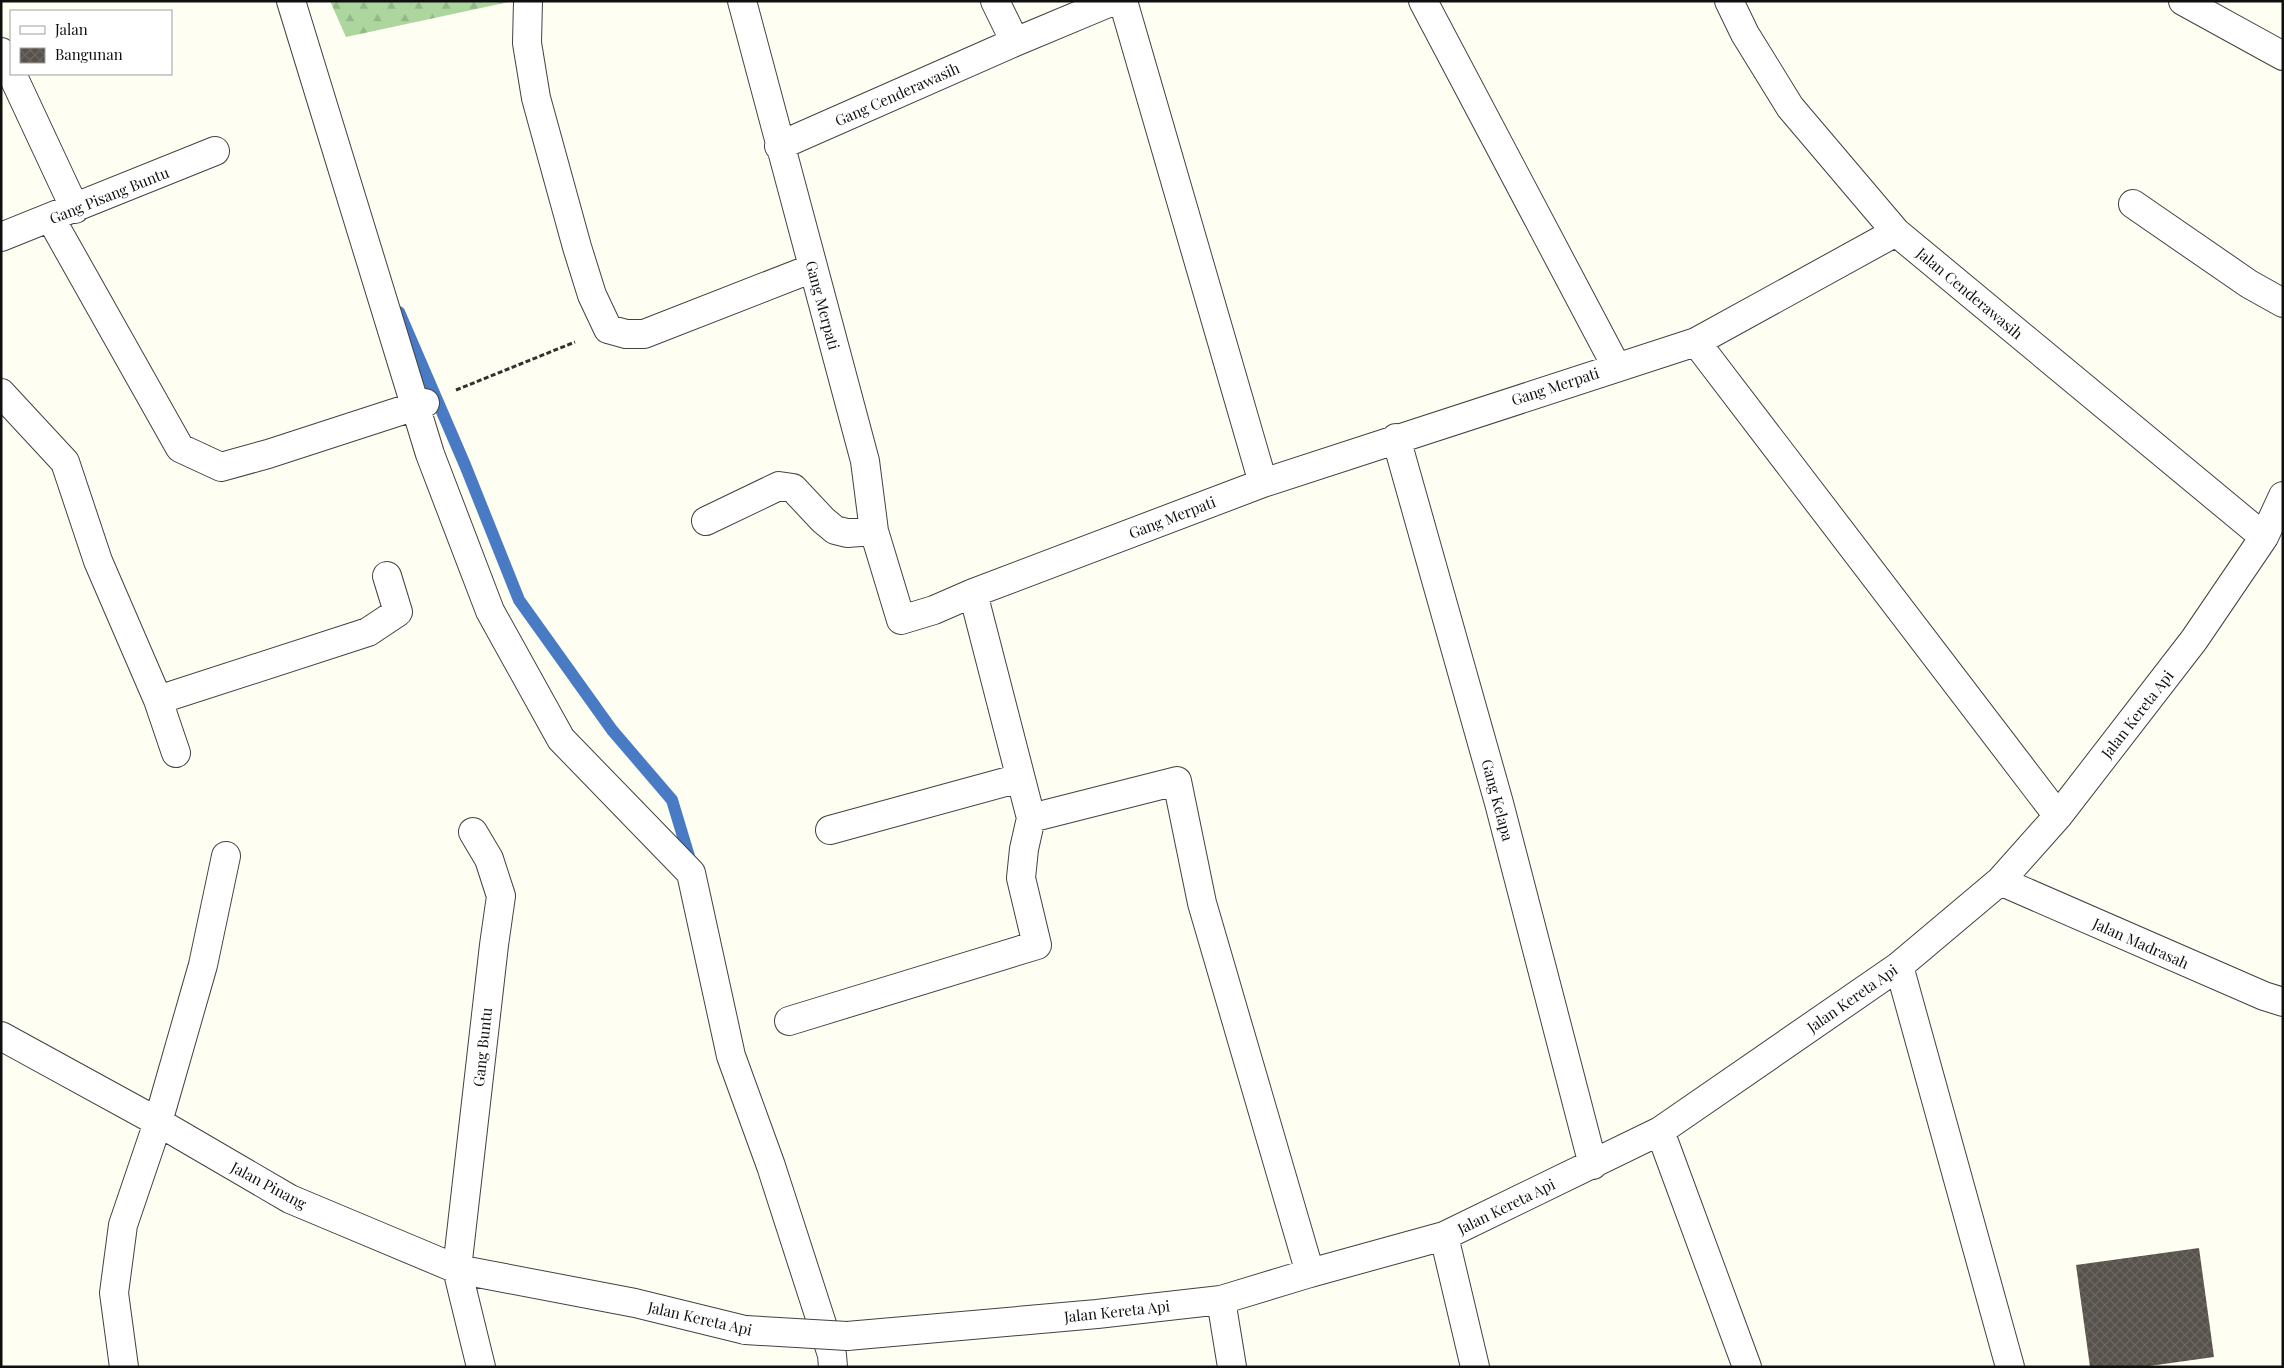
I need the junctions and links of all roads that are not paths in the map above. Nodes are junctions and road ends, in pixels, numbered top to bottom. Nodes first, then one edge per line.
1 (291, 1) edge
2 (528, 1) edge
3 (742, 1) edge
4 (996, 1) edge
5 (1113, 1) edge
6 (1123, 1) edge
7 (1423, 1) edge
8 (1729, 1) edge
9 (2183, 1) edge
10 (1014, 42) junction
11 (1, 52) edge
12 (2283, 56) edge
13 (10, 72) edge
14 (11, 75) edge
15 (779, 146) junction
16 (215, 151) dead end
17 (2133, 204) dead end
18 (75, 208) junction
19 (51, 219) junction
20 (1896, 232) junction
21 (1, 237) edge
22 (813, 268) junction
23 (2283, 303) edge
24 (1696, 342) junction
25 (1616, 366) junction
26 (1, 393) edge
27 (420, 404) junction
28 (1396, 438) junction
29 (1263, 483) junction
30 (2283, 496) edge
31 (706, 521) dead end
32 (874, 531) junction
33 (2264, 537) junction
34 (387, 576) dead end
35 (973, 593) junction
36 (158, 700) junction
37 (176, 753) dead end
38 (1020, 778) junction
39 (2058, 816) junction
40 (1031, 818) junction
41 (830, 830) dead end
42 (473, 832) dead end
43 (226, 856) dead end
44 (2000, 881) junction
45 (1899, 966) junction
46 (2283, 1002) edge
47 (789, 1021) dead end
48 (1, 1036) edge
49 (158, 1122) junction
50 (1660, 1131) junction
51 (1593, 1165) junction
52 (1444, 1236) junction
53 (457, 1269) junction
54 (1310, 1273) junction
55 (1221, 1300) junction
56 (124, 1367) edge
57 (481, 1367) edge
58 (833, 1367) edge
59 (1232, 1367) edge
60 (1475, 1367) edge
61 (1747, 1367) edge
62 (2010, 1367) edge

1 - 27 street
2 - 22 street
3 - 15 street, Gang Merpati
4 - 10 street
5 - 10 street, Gang Cenderawasih
6 - 29 street
7 - 25 street
8 - 20 street, Jalan Cenderawasih
9 - 12 street
10 - 15 street, Gang Cenderawasih
11 - 13 street
14 - 18 street
15 - 22 street, Gang Merpati
16 - 18 street, Gang Pisang Buntu
17 - 23 street
18 - 19 street, Gang Pisang Buntu
19 - 21 street, Gang Pisang Buntu
19 - 27 street
20 - 24 street, Gang Merpati
20 - 33 street, Jalan Cenderawasih
22 - 32 street, Gang Merpati
24 - 25 street, Gang Merpati
24 - 39 street
25 - 28 street, Gang Merpati
26 - 36 street
27 - 58 street
28 - 29 street, Gang Merpati
28 - 51 street, Gang Kelapa
29 - 35 street, Gang Merpati
30 - 33 street, Jalan Kereta Api
31 - 32 street
32 - 35 street, Gang Merpati
33 - 39 street, Jalan Kereta Api
34 - 36 street
35 - 38 street
36 - 37 street
38 - 40 street
38 - 41 street
39 - 44 street, Jalan Kereta Api
40 - 47 street
40 - 54 street
42 - 53 street, Gang Buntu
43 - 49 street
44 - 45 street, Jalan Kereta Api
44 - 46 street, Jalan Madrasah
45 - 50 street, Jalan Kereta Api
45 - 62 street
48 - 49 street, Jalan Pinang
49 - 53 street, Jalan Pinang
49 - 56 street
50 - 51 street, Jalan Kereta Api
50 - 61 street
51 - 52 street, Jalan Kereta Api
52 - 54 street, Jalan Kereta Api
52 - 60 street
53 - 55 street, Jalan Kereta Api, bridge
53 - 57 street
54 - 55 street, Jalan Kereta Api
55 - 59 street

